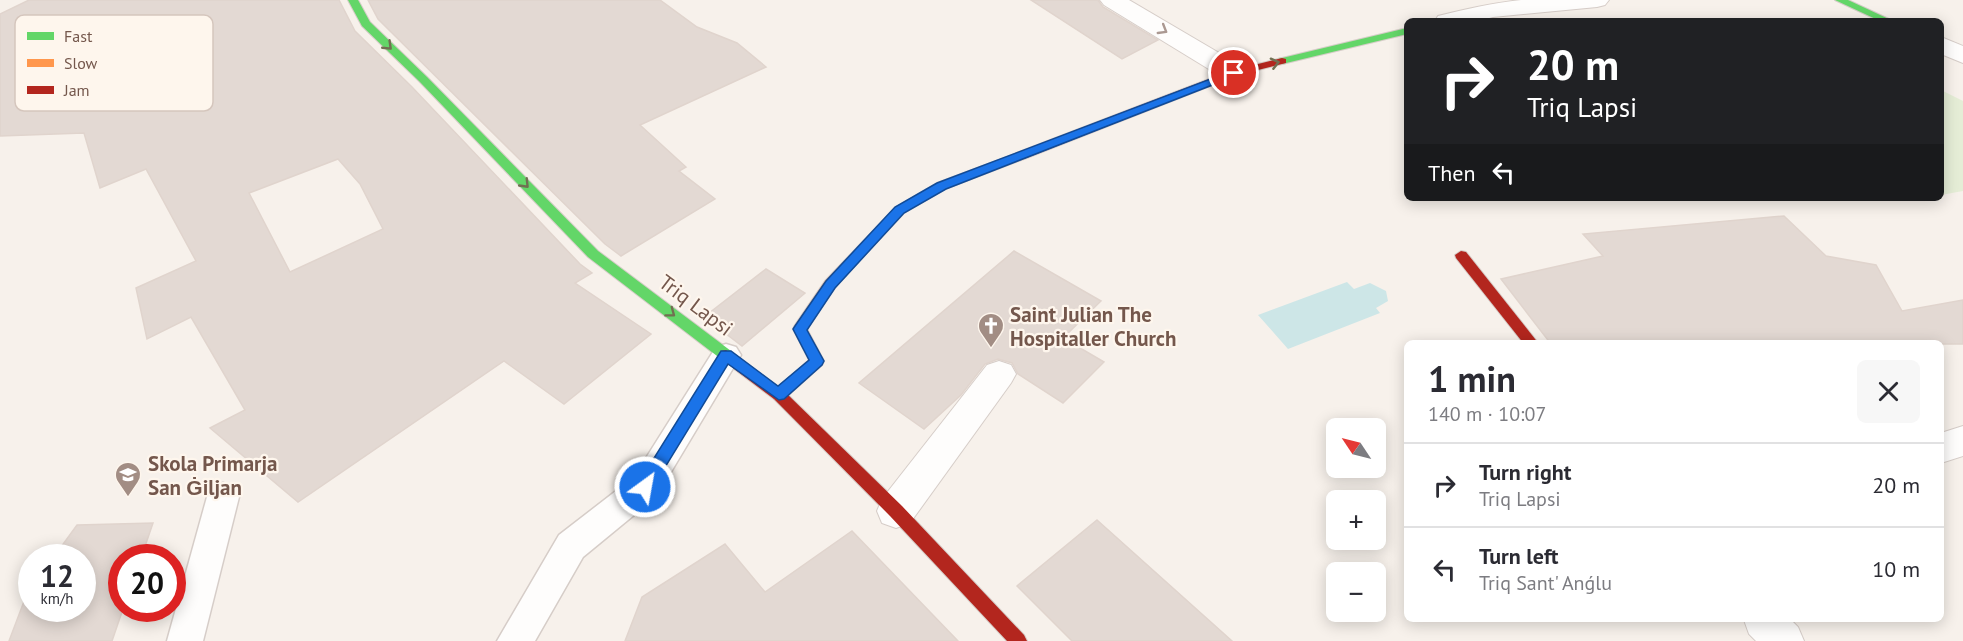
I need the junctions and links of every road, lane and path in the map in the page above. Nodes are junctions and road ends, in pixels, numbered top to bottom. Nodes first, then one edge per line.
1 (353, 0) edge
2 (1112, 0) edge
3 (1597, 0) edge
4 (1840, 0) edge
5 (1483, 5) edge
6 (1455, 18) edge
7 (1881, 18) edge
8 (1404, 32) edge
9 (1944, 46) edge
10 (1963, 55) edge
11 (1234, 73) junction
12 (1461, 255) dead end
13 (1530, 340) edge
14 (726, 355) junction
15 (999, 374) dead end
16 (779, 394) junction
17 (1963, 441) edge
18 (1944, 447) edge
19 (223, 497) dead end
20 (896, 511) junction
21 (1766, 622) edge
22 (185, 641) edge
23 (515, 641) edge
24 (1018, 641) edge
25 (1784, 641) edge

1 -> 14 street, Triq Lapsi
2 -> 11 street
3 - 5 street
4 - 7 street
5 - 6 street
11 -> 8 street
9 - 10 street
11 - 16 street
12 - 13 street
14 - 16 street, Triq Lapsi
14 - 23 lane
15 - 20 street
16 - 20 street, Triq Lapsi
17 - 18 street
19 - 22 lane
20 - 24 street, Triq Lapsi
21 - 25 street

